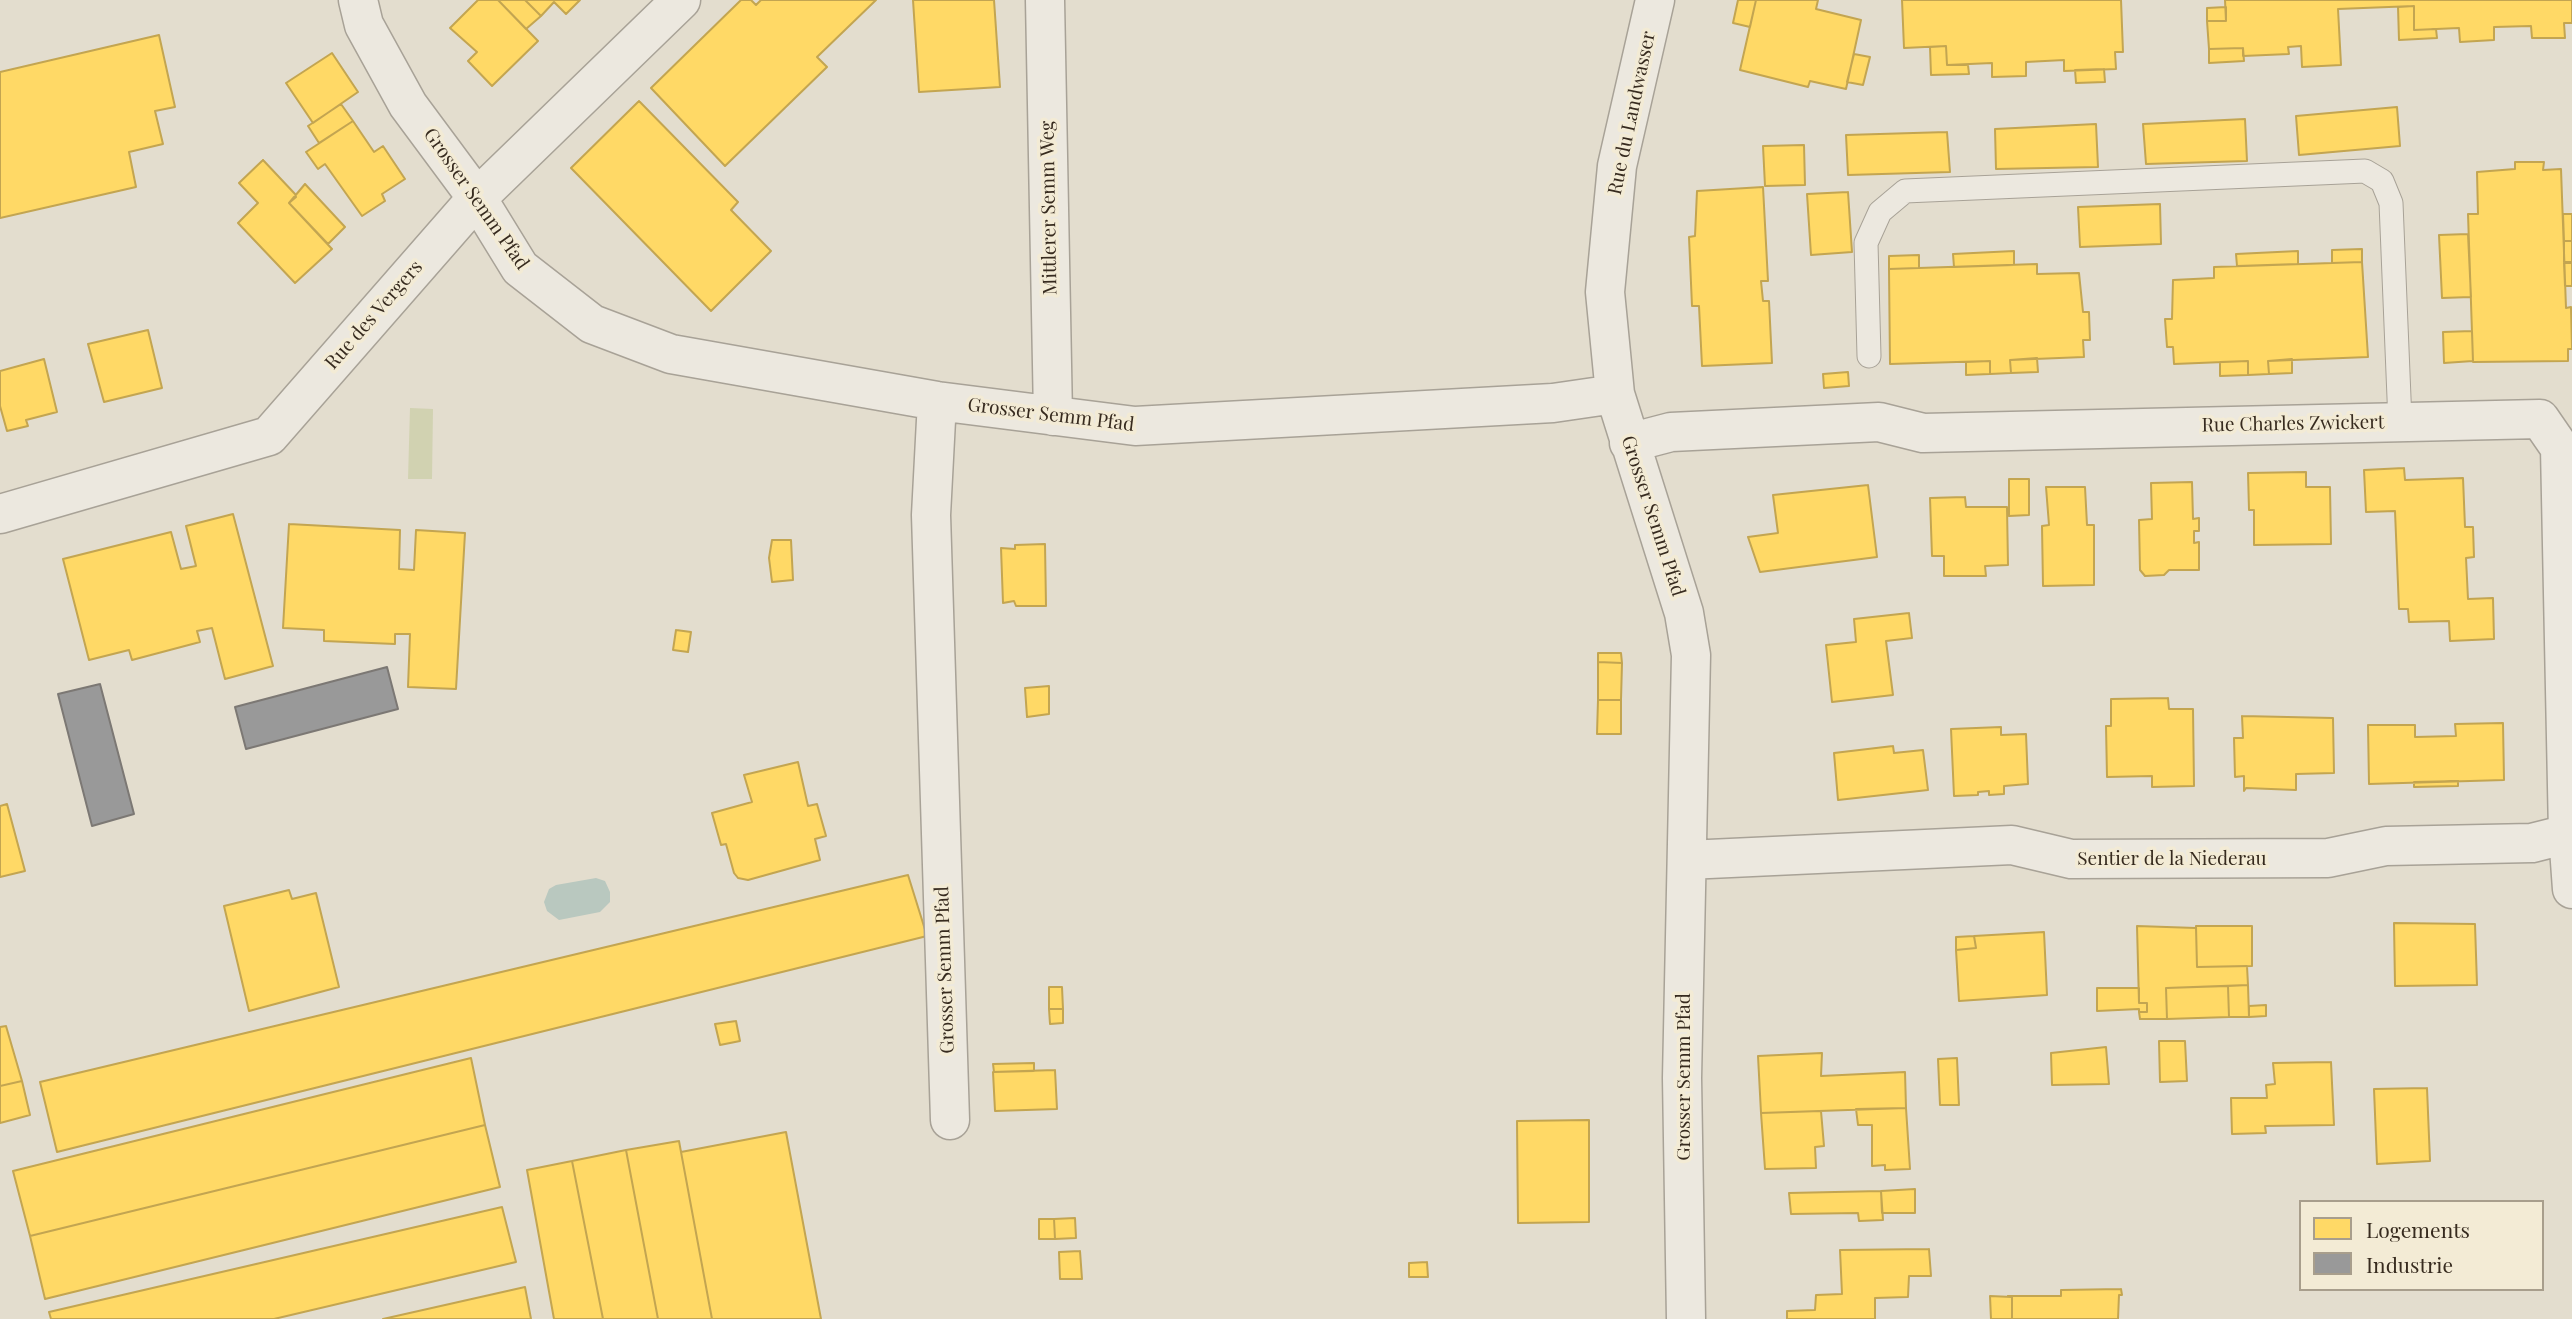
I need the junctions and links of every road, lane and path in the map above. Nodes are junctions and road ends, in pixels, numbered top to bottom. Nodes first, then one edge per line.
1 (358, 0) edge
2 (681, 0) edge
3 (1045, 0) edge
4 (1655, 0) edge
5 (477, 198) junction
6 (1869, 356) dead end
7 (1615, 394) junction
8 (937, 401) junction
9 (1054, 416) junction
10 (2400, 422) junction
11 (1629, 443) junction
12 (0, 514) edge
13 (2570, 834) edge
14 (1687, 860) junction
15 (2572, 889) edge
16 (950, 1120) dead end
17 (1686, 1319) edge

1 - 5 street, Grosser Semm Pfad
2 - 5 street, Rue des Vergers
3 - 9 street, Mittlerer Semm Weg
4 - 7 street, Rue du Landwasser
5 - 8 street, Grosser Semm Pfad
5 - 12 street, Rue des Vergers
6 - 10 lane
7 - 9 street, Grosser Semm Pfad
7 - 11 street, Grosser Semm Pfad
8 - 9 street, Grosser Semm Pfad
8 - 16 street, Grosser Semm Pfad
10 - 11 street, Rue Charles Zwickert
10 - 13 street, Rue Charles Zwickert
11 - 14 street, Grosser Semm Pfad
13 - 14 street, Sentier de la Niederau
13 - 15 street
14 - 17 street, Grosser Semm Pfad

